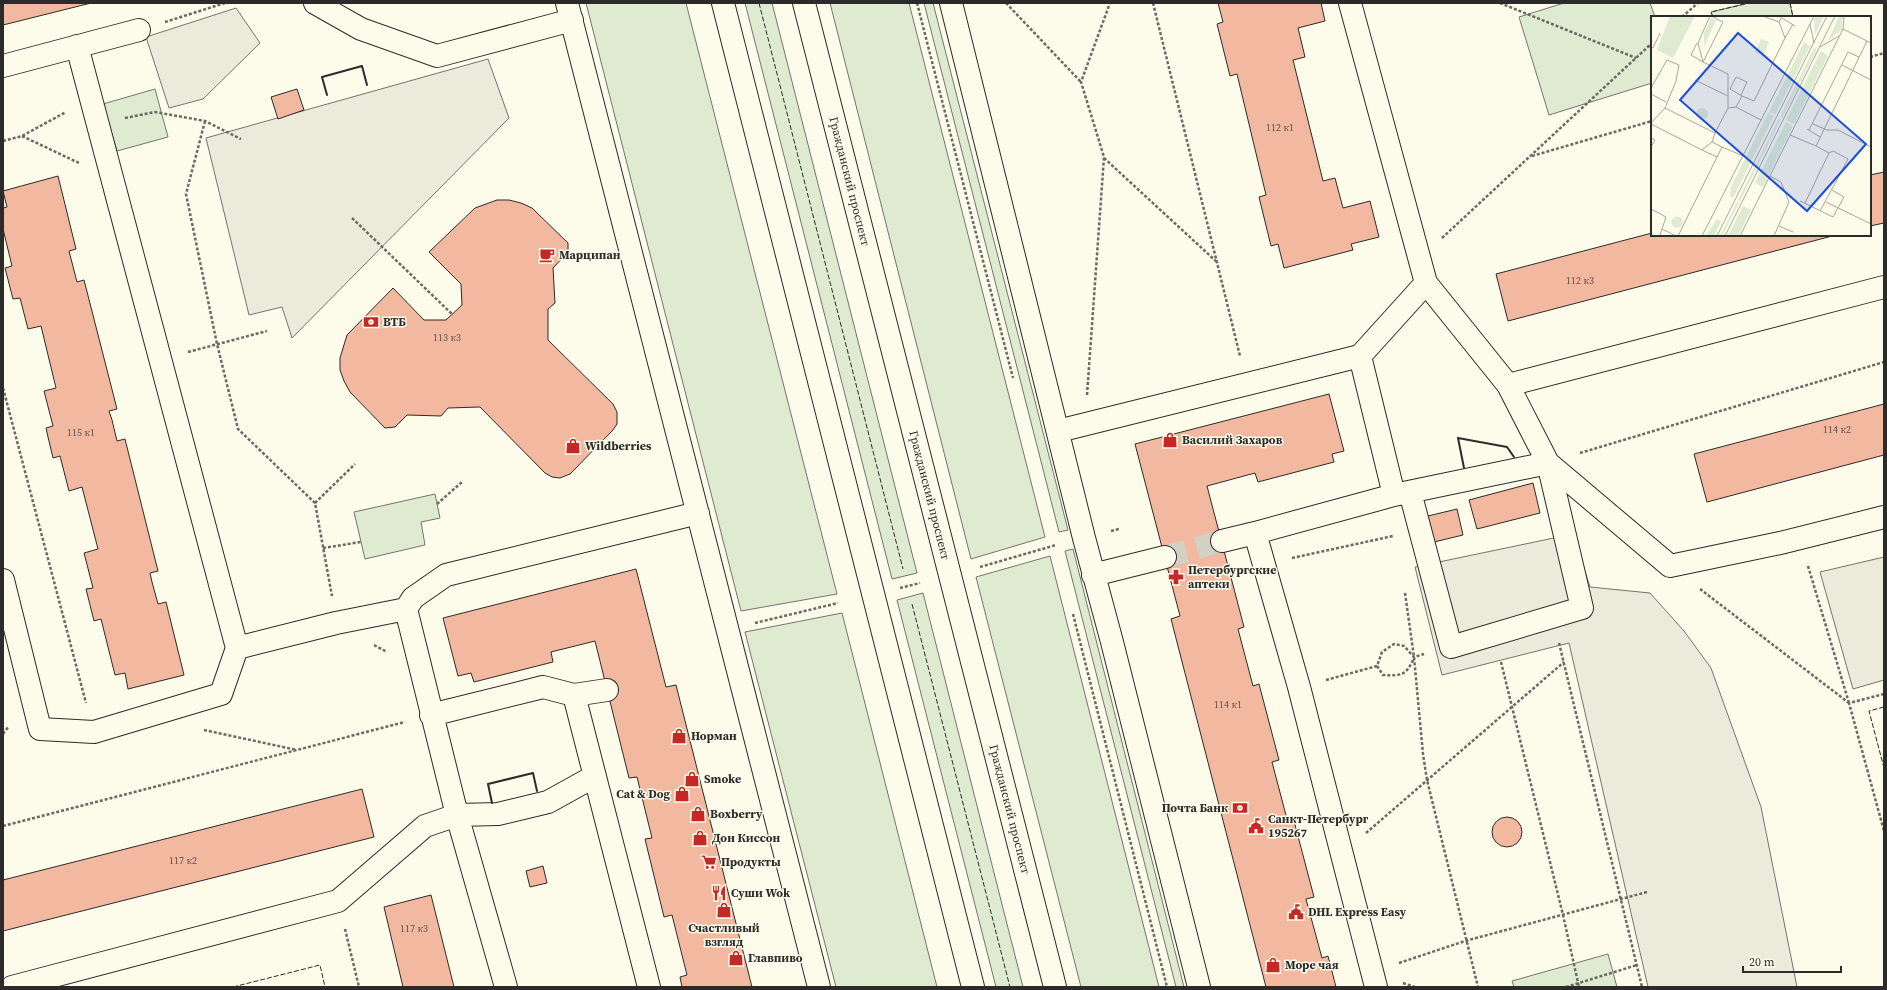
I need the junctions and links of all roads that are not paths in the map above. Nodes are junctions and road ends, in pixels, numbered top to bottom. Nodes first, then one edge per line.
1 (315, 3) edge
2 (723, 3) edge
3 (804, 3) edge
4 (951, 3) edge
5 (1350, 3) edge
6 (570, 11) edge
7 (139, 30) road end
8 (77, 46) junction
9 (3, 66) edge
10 (1426, 283) junction
11 (1884, 287) edge
12 (1360, 356) junction
13 (1508, 385) junction
14 (1058, 431) junction
15 (1548, 463) junction
16 (1402, 493) junction
17 (698, 513) junction
18 (1884, 517) edge
19 (1256, 533) junction
20 (1222, 541) tunnel mouth
21 (1165, 557) tunnel mouth
22 (1093, 575) junction
23 (3, 580) edge
24 (406, 609) junction
25 (237, 648) junction
26 (607, 690) dead end
27 (574, 695) junction
28 (431, 716) junction
29 (595, 776) junction
30 (457, 815) junction
31 (1375, 979) edge
32 (12, 987) edge
33 (506, 987) edge
34 (649, 987) edge
35 (819, 987) edge
36 (973, 987) edge
37 (1055, 987) edge
38 (1199, 987) edge

1 - 6 main road
2 - 36 main road
3 - 37 main road, Гражданский проспект
4 - 14 main road
5 - 10 main road
6 - 17 main road
7 - 8 main road
8 - 9 main road
8 - 25 main road
10 - 12 main road
10 - 13 main road
11 - 13 main road
12 - 14 main road
12 - 16 main road
13 - 15 main road
14 - 22 main road
15 - 16 main road
15 - 16 main road
15 - 18 main road
16 - 19 main road
17 - 24 main road
17 - 35 main road
19 - 20 main road
19 - 31 main road
21 - 22 main road
22 - 38 main road
23 - 25 main road
24 - 25 main road
24 - 28 main road
26 - 27 main road
27 - 28 main road
27 - 29 main road
28 - 30 main road
29 - 30 main road
29 - 34 main road
30 - 32 main road
30 - 33 main road

